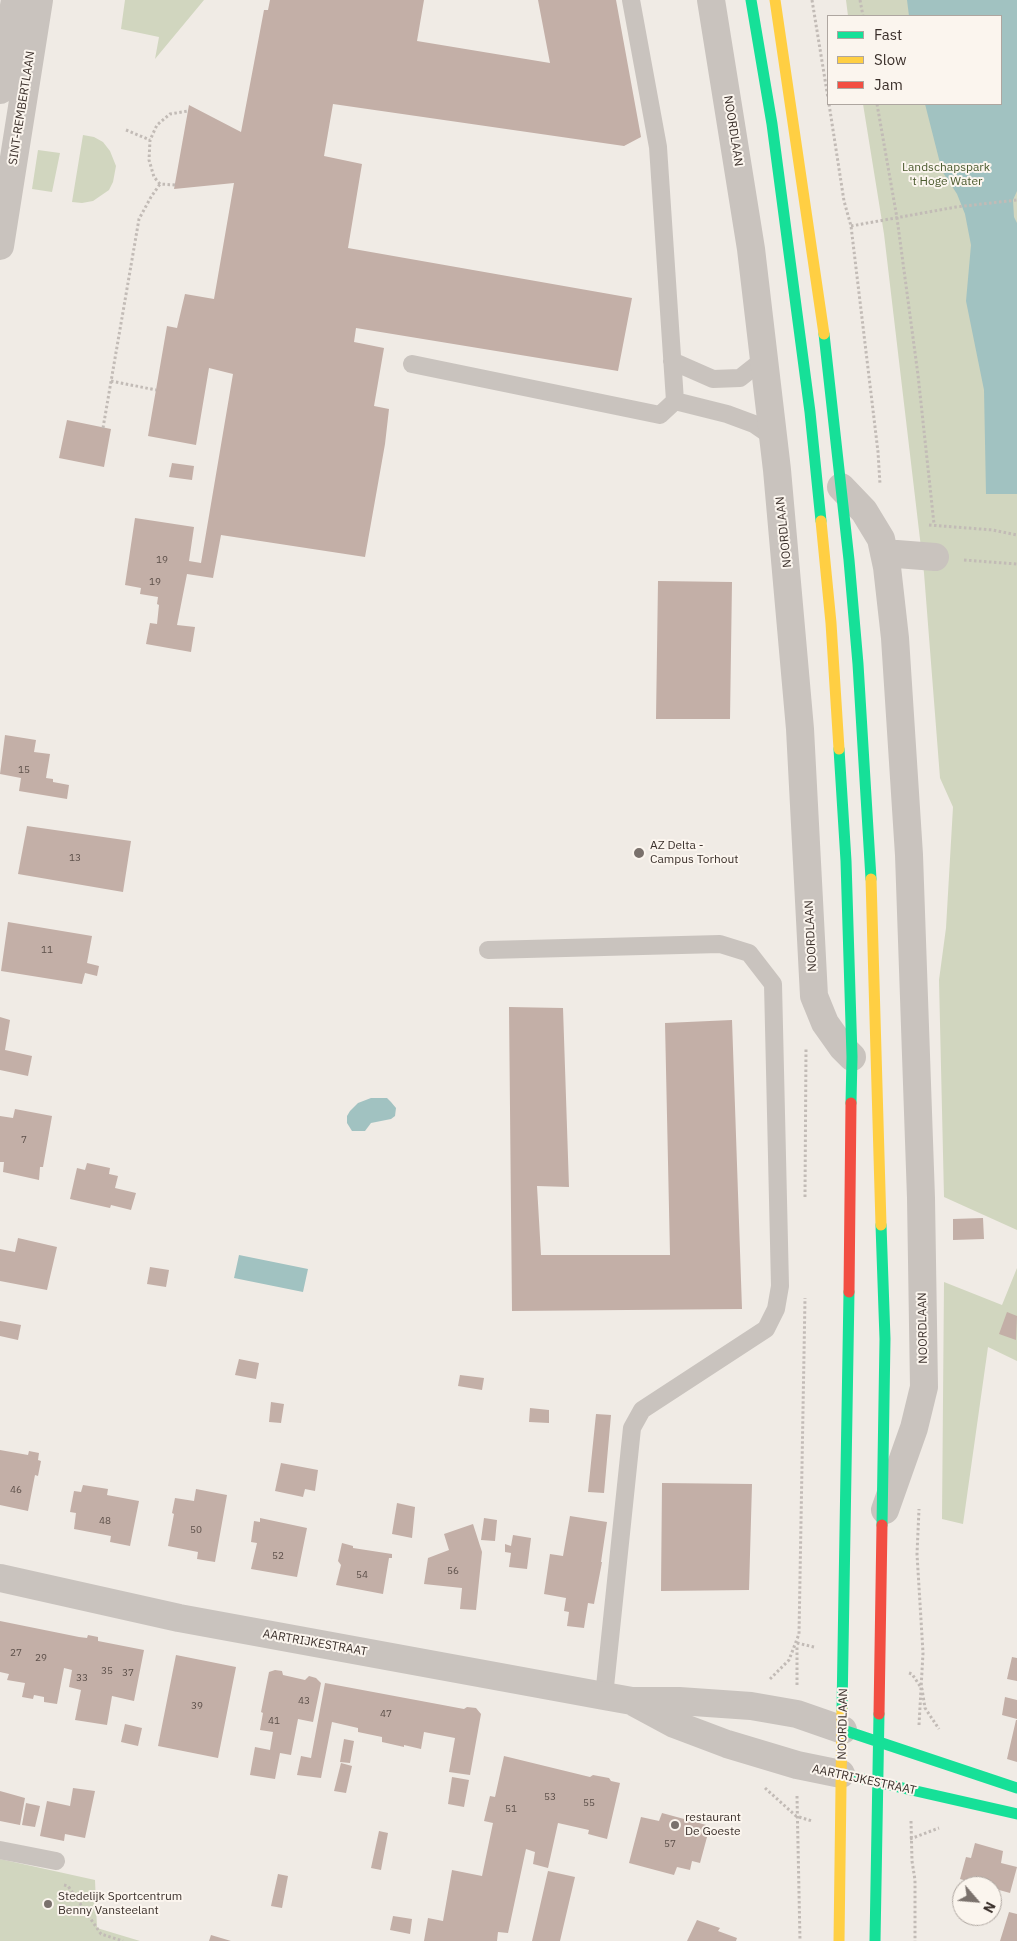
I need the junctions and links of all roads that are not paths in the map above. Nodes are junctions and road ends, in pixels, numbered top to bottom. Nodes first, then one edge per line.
1 (15, 0) edge
2 (39, 0) edge
3 (631, 0) edge
4 (711, 0) edge
5 (751, 0) edge
6 (775, 0) edge
7 (0, 90) edge
8 (4, 198) edge
9 (0, 246) edge
10 (764, 359) junction
11 (672, 361) junction
12 (412, 364) dead end
13 (675, 401) junction
14 (773, 437) junction
15 (841, 487) junction
16 (884, 554) junction
17 (935, 557) road end
18 (488, 950) dead end
19 (852, 1057) junction
20 (882, 1519) junction
21 (0, 1578) edge
22 (604, 1696) junction
23 (632, 1701) junction
24 (843, 1730) junction
25 (879, 1743) junction
26 (841, 1774) junction
27 (878, 1782) junction
28 (1017, 1788) edge
29 (1017, 1814) edge
30 (0, 1850) edge
31 (56, 1861) dead end
32 (839, 1941) edge
33 (875, 1941) edge

1 - 7 street, SINT-REMBERTLAAN
2 - 8 street, SINT-REMBERTLAAN
3 - 11 lane
4 - 10 street, NOORDLAAN
5 - 19 main road, NOORDLAAN
6 - 15 main road, NOORDLAAN
8 - 9 street, SINT-REMBERTLAAN
10 - 11 lane
10 - 14 street, NOORDLAAN
11 - 13 lane
12 - 13 lane
13 - 14 lane
14 - 19 street, NOORDLAAN
15 - 16 street, NOORDLAAN
15 - 20 main road, NOORDLAAN
16 - 17 street
16 - 20 street, NOORDLAAN
18 - 22 lane
19 - 24 main road, NOORDLAAN
20 - 25 main road, NOORDLAAN
21 - 22 street, AARTRIJKESTRAAT
22 - 23 street, AARTRIJKESTRAAT
23 - 24 street, AARTRIJKESTRAAT
23 - 26 street, AARTRIJKESTRAAT
24 - 25 main road, AARTRIJKESTRAAT
24 - 26 main road, NOORDLAAN
25 - 27 main road, NOORDLAAN
25 - 28 main road, AARTRIJKESTRAAT
26 - 27 main road, AARTRIJKESTRAAT
26 - 32 main road, NOORDLAAN
27 - 29 main road, AARTRIJKESTRAAT
27 - 33 main road, NOORDLAAN
30 - 31 lane

